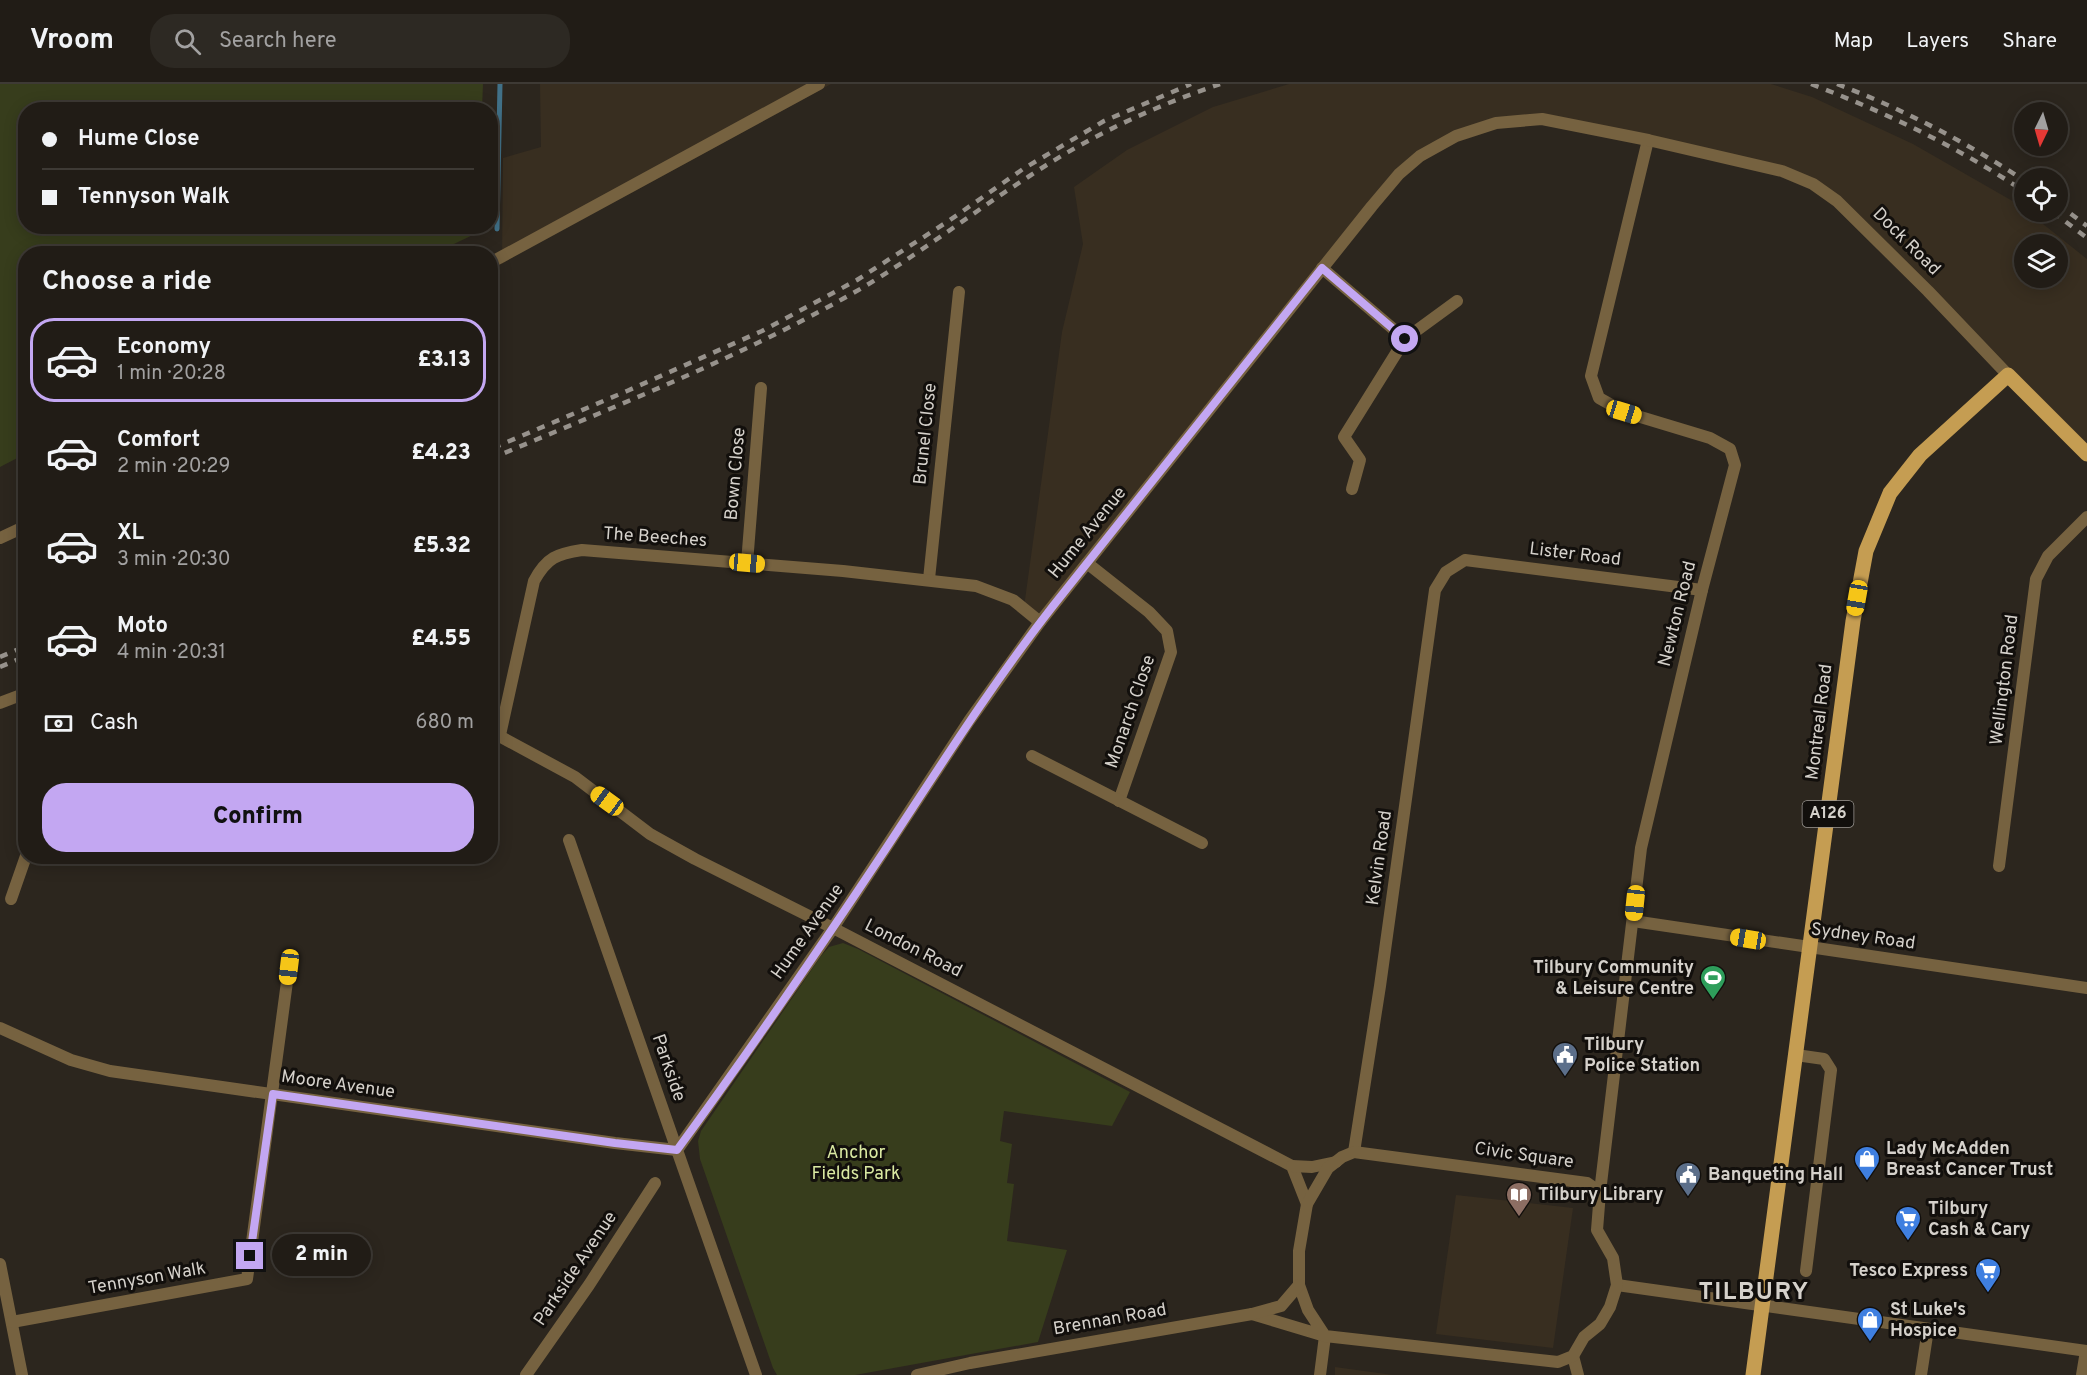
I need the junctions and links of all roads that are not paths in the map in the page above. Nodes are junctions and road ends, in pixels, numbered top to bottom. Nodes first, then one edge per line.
1 (819, 84) edge
2 (1648, 140) junction
3 (498, 259) edge
4 (1322, 268) junction
5 (959, 292) dead end
6 (1457, 301) dead end
7 (1405, 339) junction
8 (2008, 375) junction
9 (761, 388) dead end
10 (2087, 454) edge
11 (1352, 489) dead end
12 (2087, 518) edge
13 (18, 530) edge
14 (0, 538) edge
15 (747, 563) junction
16 (1088, 563) junction
17 (1446, 572) joint
18 (929, 579) junction
19 (1702, 590) junction
20 (1040, 622) junction
21 (18, 696) edge
22 (0, 703) edge
23 (498, 721) edge
24 (498, 735) edge
25 (1032, 756) dead end
26 (1119, 801) junction
27 (569, 840) dead end
28 (1202, 843) dead end
29 (23, 864) edge
30 (1999, 866) dead end
31 (11, 899) dead end
32 (1634, 921) junction
33 (833, 928) junction
34 (1810, 948) junction
35 (289, 967) dead end
36 (2087, 988) edge
37 (0, 1028) edge
38 (1796, 1055) junction
39 (273, 1094) junction
40 (677, 1150) junction
41 (1354, 1152) junction
42 (1336, 1162) junction
43 (1292, 1166) junction
44 (655, 1183) dead end
45 (1600, 1192) junction
46 (1307, 1204) junction
47 (0, 1264) edge
48 (1806, 1271) dead end
49 (1299, 1285) junction
50 (1617, 1285) junction
51 (1763, 1306) junction
52 (1252, 1314) junction
53 (12, 1322) junction
54 (1928, 1329) junction
55 (1325, 1336) junction
56 (2086, 1351) edge
57 (1573, 1356) junction
58 (22, 1375) edge
59 (526, 1375) edge
60 (756, 1375) edge
61 (917, 1375) edge
62 (1320, 1375) edge
63 (1578, 1375) edge
64 (1753, 1375) edge
65 (1921, 1375) edge
66 (2082, 1375) edge

1 - 3 street
2 - 4 street, Hume Avenue
2 - 8 street, Dock Road
2 - 19 street, Newton Road
4 - 7 street
4 - 16 street, Hume Avenue
5 - 18 street, Brunel Close
6 - 7 street
7 - 11 street
8 - 10 main road, Dock Road
8 - 34 main road, Montreal Road / A126
9 - 15 street, Bown Close
12 - 30 street, Wellington Road
13 - 14 street
15 - 18 street, The Beeches
15 - 23 street, The Beeches
16 - 20 street, Hume Avenue
16 - 26 street, Monarch Close
17 - 19 street, Lister Road
17 - 41 street, Kelvin Road
18 - 20 street, The Beeches
19 - 32 street, Newton Road
20 - 33 street, Hume Avenue
21 - 22 street
24 - 33 street, London Road
25 - 26 street, Monarch Close
26 - 28 street, Monarch Close
27 - 40 street, Parkside
29 - 31 street
32 - 34 street, Sydney Road
32 - 45 street, Newton Road
33 - 40 street, Hume Avenue
33 - 43 street, London Road
34 - 36 street, Sydney Road
34 - 38 main road, Montreal Road / A126
35 - 39 street
37 - 39 street, Moore Avenue
38 - 48 street
38 - 51 main road, Montreal Road / A126
39 - 40 street, Moore Avenue
39 - 53 street, Tennyson Walk
40 - 60 street, Parkside
41 - 42 street
41 - 45 street, Civic Square
42 - 43 street
42 - 46 street
43 - 46 street
44 - 59 street, Parkside Avenue
45 - 50 street
46 - 49 street
47 - 53 street
49 - 52 street, Brennan Road
49 - 55 street
50 - 51 street
50 - 57 street
51 - 54 street
51 - 64 main road, A126
52 - 55 street
52 - 61 street, Brennan Road
53 - 58 street
54 - 56 street
54 - 65 street
55 - 57 street
55 - 62 street
56 - 66 street
57 - 63 street

